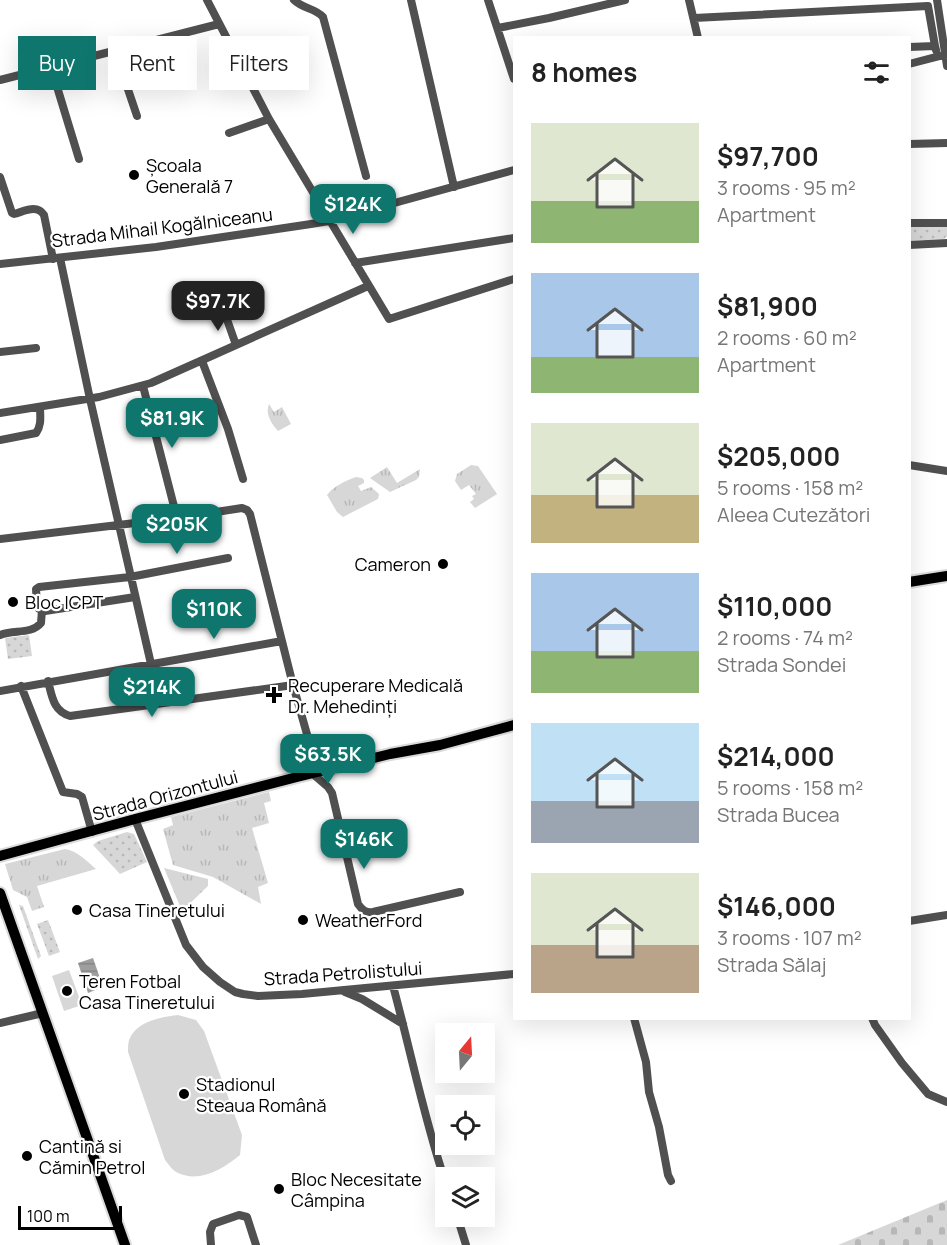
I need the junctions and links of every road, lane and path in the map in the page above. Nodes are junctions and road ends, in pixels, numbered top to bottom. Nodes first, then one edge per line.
1 (207, 0) edge
2 (294, 0) edge
3 (411, 0) edge
4 (488, 0) edge
5 (624, 0) edge
6 (689, 0) edge
7 (937, 0) edge
8 (694, 18) junction
9 (219, 24) junction
10 (498, 28) junction
11 (173, 36) edge
12 (698, 36) edge
13 (935, 46) junction
14 (911, 47) edge
15 (941, 56) edge
16 (911, 64) edge
17 (947, 66) edge
18 (18, 75) edge
19 (513, 76) edge
20 (0, 80) edge
21 (58, 90) edge
22 (128, 90) edge
23 (137, 116) dead end
24 (268, 119) junction
25 (229, 133) dead end
26 (947, 143) edge
27 (911, 144) edge
28 (79, 159) dead end
29 (513, 170) edge
30 (366, 176) dead end
31 (0, 177) edge
32 (454, 187) junction
33 (329, 221) junction
34 (911, 223) edge
35 (947, 223) edge
36 (513, 238) edge
37 (947, 243) edge
38 (911, 245) edge
39 (56, 258) junction
40 (355, 263) junction
41 (0, 264) edge
42 (513, 279) edge
43 (368, 286) junction
44 (224, 311) dead end
45 (236, 345) junction
46 (36, 348) dead end
47 (0, 352) edge
48 (202, 361) junction
49 (143, 386) junction
50 (90, 399) junction
51 (40, 407) junction
52 (0, 413) edge
53 (0, 440) edge
54 (911, 465) edge
55 (947, 471) edge
56 (243, 479) dead end
57 (177, 518) junction
58 (119, 525) junction
59 (0, 539) edge
60 (228, 558) dead end
61 (947, 576) edge
62 (130, 577) junction
63 (911, 582) edge
64 (135, 597) junction
65 (42, 610) junction
66 (0, 635) edge
67 (282, 641) junction
68 (150, 664) junction
69 (48, 681) junction
70 (293, 685) junction
71 (21, 686) junction
72 (0, 691) edge
73 (513, 725) edge
74 (315, 773) junction
75 (135, 819) junction
76 (92, 832) junction
77 (0, 856) edge
78 (460, 892) dead end
79 (0, 893) edge
80 (947, 915) edge
81 (911, 921) edge
82 (513, 974) edge
83 (393, 986) junction
84 (338, 991) junction
85 (43, 1013) junction
86 (635, 1020) edge
87 (873, 1020) edge
88 (0, 1023) edge
89 (403, 1024) junction
90 (947, 1102) edge
91 (441, 1167) edge
92 (671, 1181) dead end
93 (460, 1227) edge
94 (125, 1245) edge
95 (211, 1245) edge
96 (256, 1245) edge
97 (466, 1245) edge

1 - 9 street
2 - 30 street
3 - 32 street
4 - 10 street
5 - 10 street
6 - 8 street
7 - 15 street
8 - 12 street
8 - 13 street
9 - 11 street
9 - 24 street
10 - 19 street
13 - 14 street
13 - 15 street
15 - 16 street
15 - 17 street
18 - 20 street
21 - 28 street
22 - 23 street
24 - 25 street
24 - 33 street
26 - 27 street
29 - 32 street, Strada Mihail Kogălniceanu
31 - 39 street
32 - 33 street, Strada Mihail Kogălniceanu
33 - 39 street, Strada Mihail Kogălniceanu
33 - 40 street
34 - 35 street
36 - 40 street
37 - 38 street
39 - 41 street, Strada Mihail Kogălniceanu
39 - 50 street
40 - 43 street
42 - 43 street
43 - 45 street
44 - 45 street
45 - 48 street
46 - 47 street
48 - 49 street
48 - 56 street
49 - 50 street
49 - 57 street
50 - 51 street
50 - 58 street
51 - 52 street
51 - 53 street
54 - 55 street
57 - 58 street
57 - 67 street
58 - 59 street
58 - 62 street
60 - 62 street
61 - 63 main road
62 - 64 street
62 - 65 street
64 - 65 street
64 - 68 street
65 - 66 street
67 - 68 street
67 - 70 street
68 - 69 street
69 - 70 street
69 - 71 street
70 - 74 street
71 - 72 street
71 - 76 street
73 - 74 main road, Strada Orizontului
74 - 75 main road, Strada Orizontului
74 - 78 street
75 - 76 main road, Strada Orizontului
75 - 84 street, Strada Petrolistului
76 - 77 main road, Strada Orizontului
79 - 85 main road
80 - 81 street
82 - 83 street, Strada Petrolistului
83 - 84 street, Strada Petrolistului
83 - 89 street
84 - 89 street
85 - 88 street
85 - 94 main road
86 - 92 street
87 - 90 street
89 - 91 street
93 - 97 street
95 - 96 street

